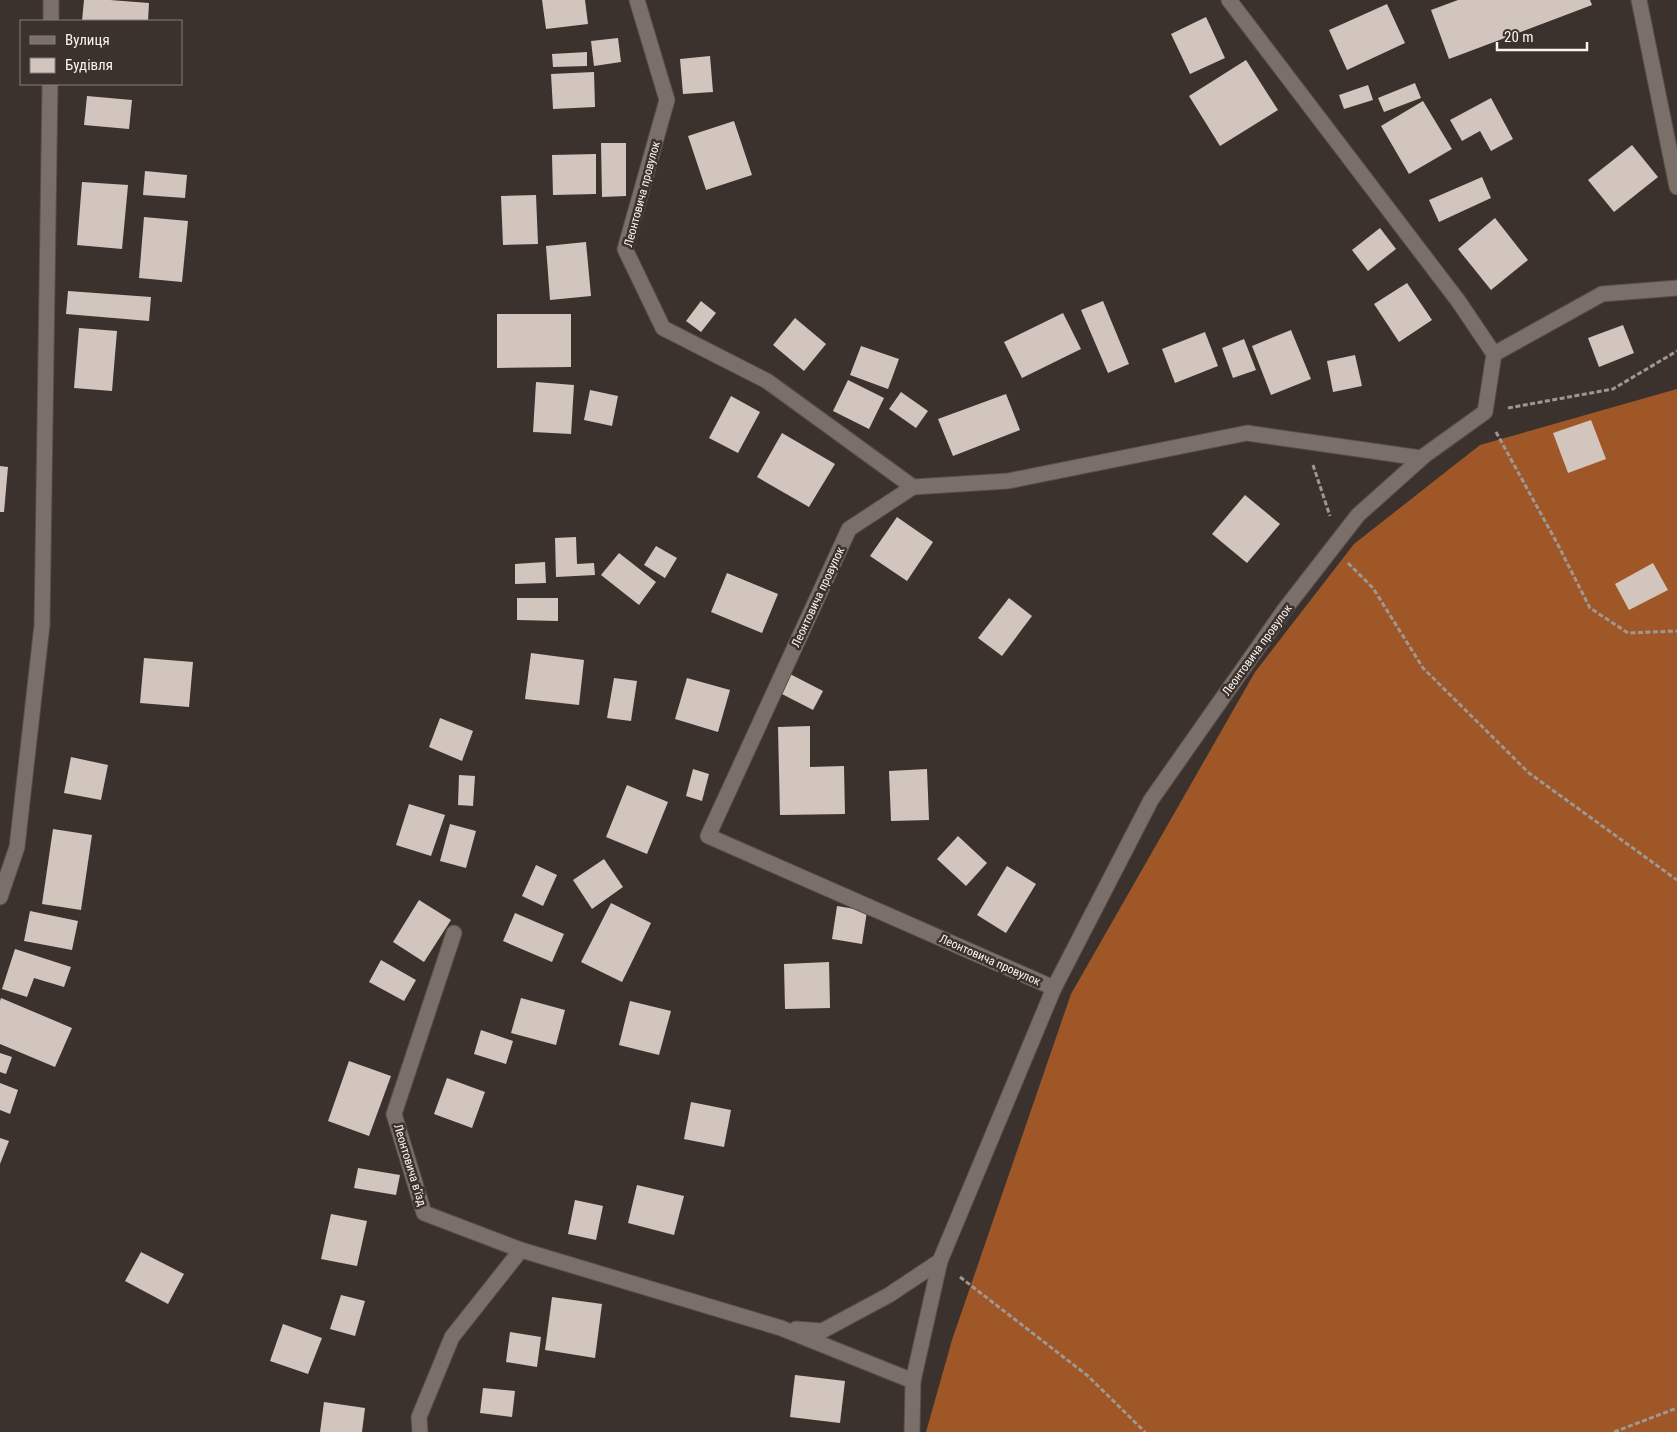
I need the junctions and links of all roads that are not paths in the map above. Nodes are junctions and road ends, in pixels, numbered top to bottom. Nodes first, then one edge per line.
1 (51, 0) edge
2 (636, 0) edge
3 (1230, 0) edge
4 (1639, 0) edge
5 (51, 20) edge
6 (50, 85) edge
7 (1677, 187) edge
8 (1677, 288) edge
9 (1494, 354) junction
10 (1424, 456) junction
11 (913, 487) junction
12 (0, 897) edge
13 (454, 933) dead end
14 (1054, 988) junction
15 (521, 1250) junction
16 (940, 1261) junction
17 (781, 1328) junction
18 (913, 1380) junction
19 (420, 1432) edge
20 (912, 1432) edge

1 - 5 street
2 - 11 street, Леонтовича провулок
3 - 9 street
4 - 7 street
6 - 12 street
8 - 9 street
9 - 10 street, Леонтовича провулок
10 - 11 street
10 - 14 street, Леонтовича провулок
11 - 14 street, Леонтовича провулок
13 - 15 street, Леонтовича в'їзд
14 - 16 street
15 - 17 street, Леонтовича в'їзд
15 - 19 street
16 - 17 street
16 - 18 street
17 - 18 street
18 - 20 street

